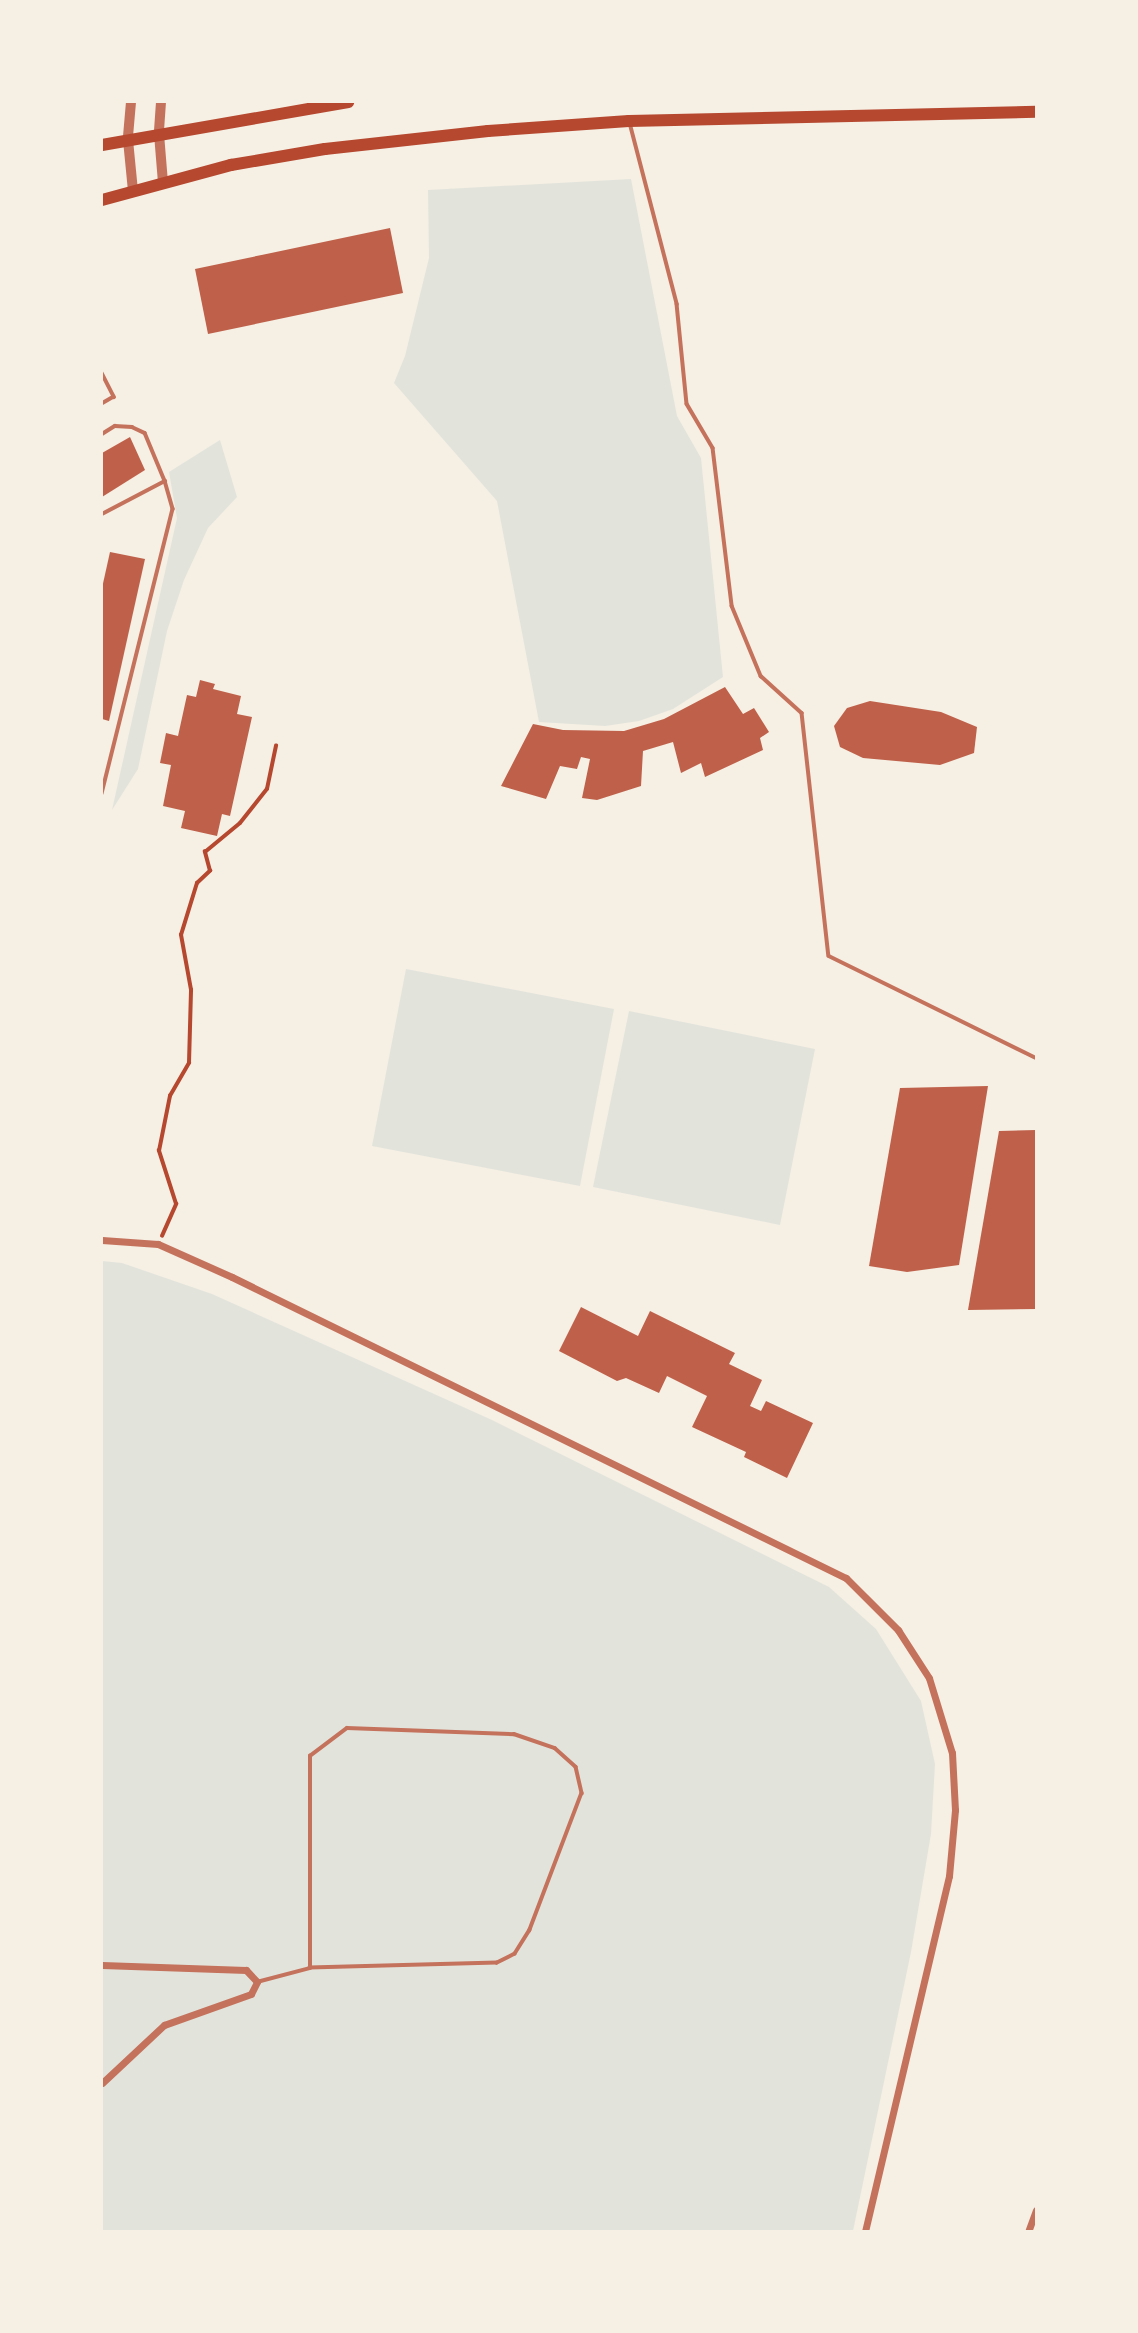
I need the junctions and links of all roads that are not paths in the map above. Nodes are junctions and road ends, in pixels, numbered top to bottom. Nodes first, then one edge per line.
1 (131, 102) edge
2 (161, 102) edge
3 (348, 102) edge
4 (1037, 112) edge
5 (629, 121) junction
6 (159, 134) junction
7 (128, 140) junction
8 (102, 145) edge
9 (163, 183) junction
10 (133, 191) junction
11 (102, 200) edge
12 (102, 373) edge
13 (102, 404) edge
14 (102, 434) edge
15 (165, 481) junction
16 (102, 513) edge
17 (102, 793) edge
18 (1037, 1058) edge
19 (102, 1240) edge
20 (102, 1965) edge
21 (310, 1968) junction
22 (257, 1982) junction
23 (102, 2083) edge
24 (1037, 2210) edge
25 (865, 2231) edge
26 (1028, 2231) edge

1 - 7 street
2 - 6 street
3 - 6 main road
4 - 5 main road
5 - 9 main road
5 - 18 lane
6 - 7 main road
6 - 9 street
7 - 8 main road
7 - 10 street
9 - 10 main road
10 - 11 main road
12 - 13 lane
14 - 15 lane
15 - 16 lane
15 - 17 lane
19 - 25 street
20 - 22 street
21 - 21 lane
21 - 22 lane
22 - 23 street
24 - 26 street

